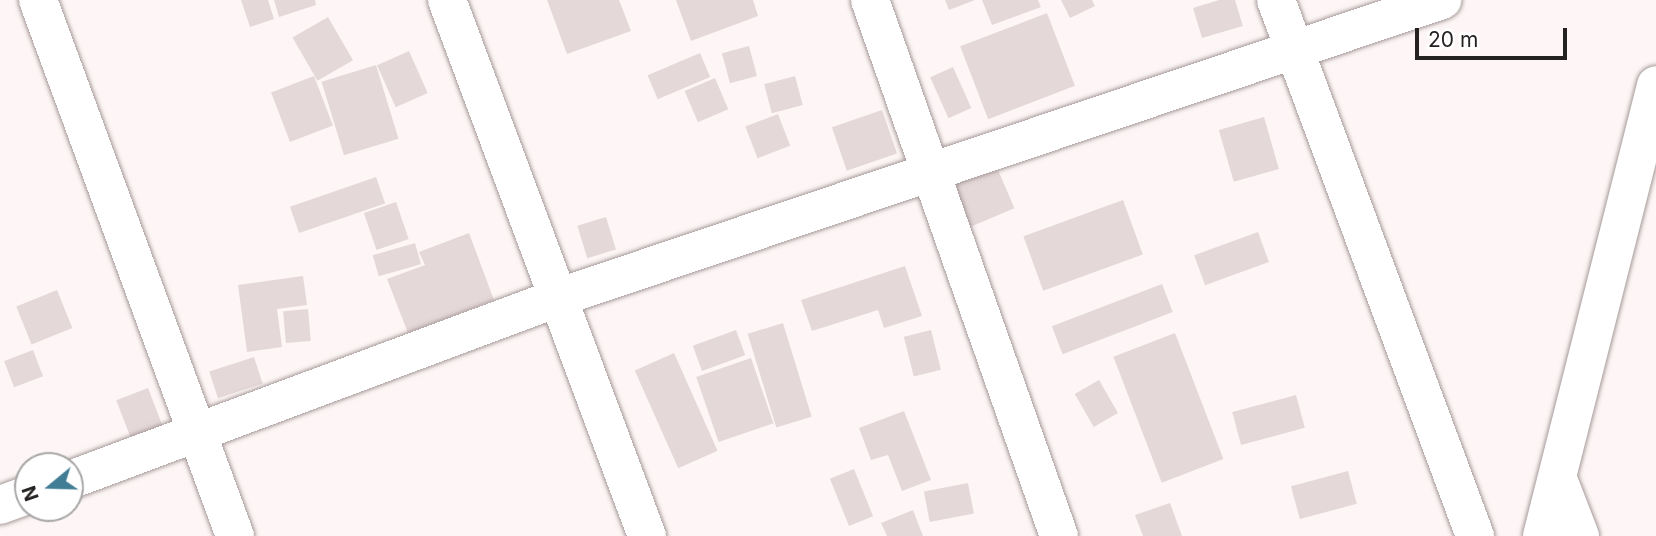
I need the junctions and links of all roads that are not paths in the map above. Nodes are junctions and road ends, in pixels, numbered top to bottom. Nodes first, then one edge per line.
1 (38, 0) edge
2 (447, 0) edge
3 (870, 0) edge
4 (1276, 0) edge
5 (1442, 0) edge
6 (1294, 49) junction
7 (1656, 85) edge
8 (935, 171) junction
9 (560, 297) junction
10 (199, 433) junction
11 (84, 475) edge
12 (1558, 479) junction
13 (235, 536) edge
14 (647, 536) edge
15 (1059, 536) edge
16 (1475, 536) edge
17 (1542, 536) edge
18 (1580, 536) edge

1 - 10 street
2 - 9 street
3 - 8 street
4 - 6 street
5 - 6 street
6 - 8 street
6 - 16 street
7 - 12 street
8 - 9 street
8 - 15 street
9 - 10 street
9 - 14 street
10 - 11 street
10 - 13 street
12 - 17 street
12 - 18 street

